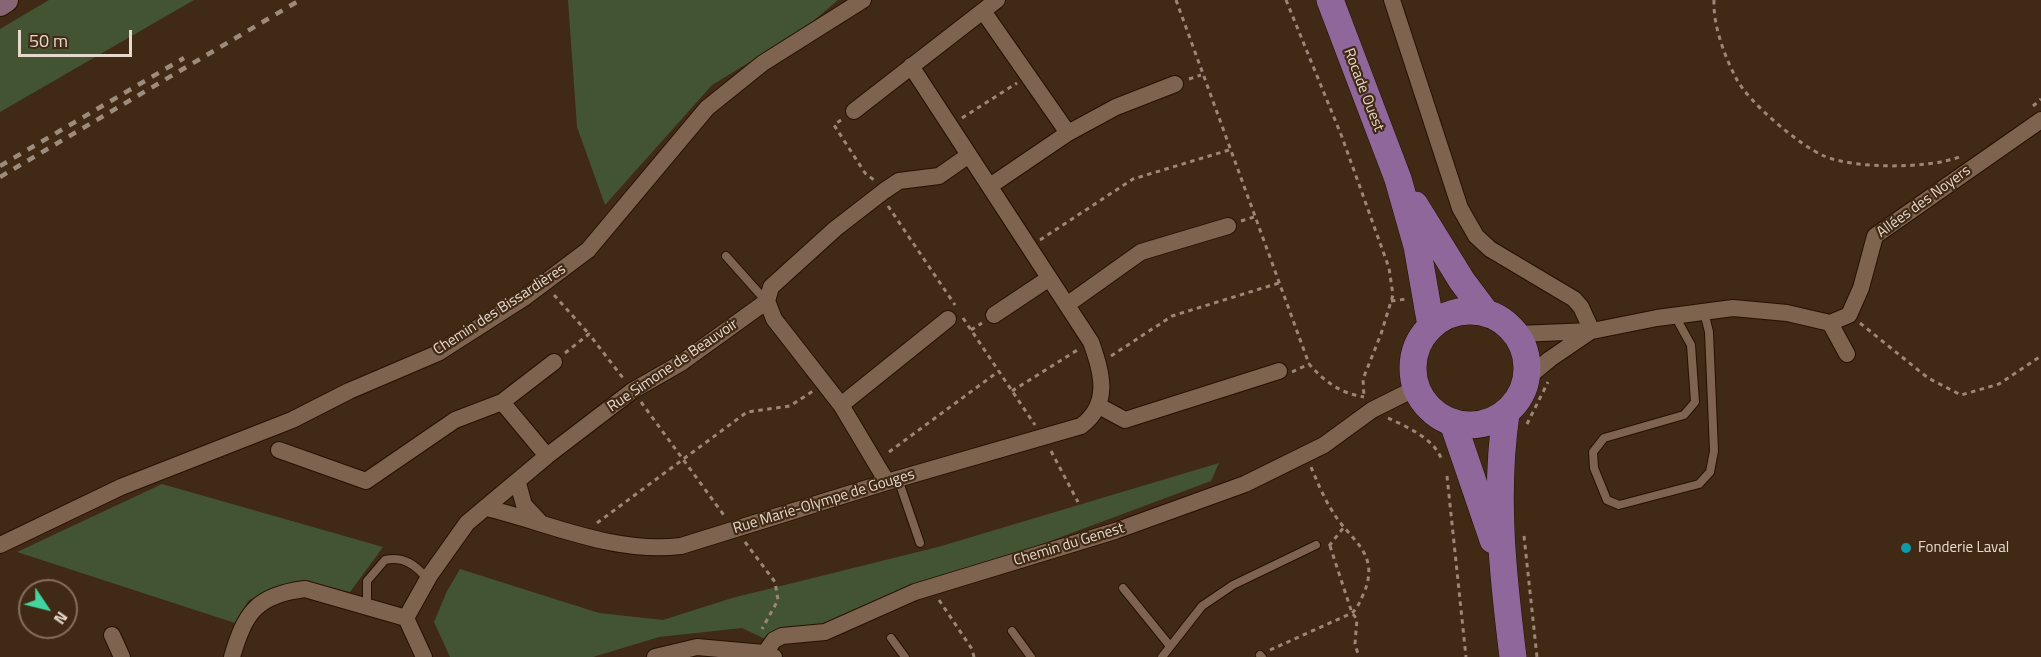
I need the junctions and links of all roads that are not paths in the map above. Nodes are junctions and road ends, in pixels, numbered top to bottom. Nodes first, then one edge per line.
1 (6, 0) edge
2 (862, 0) edge
3 (997, 0) edge
4 (1330, 0) edge
5 (1392, 0) edge
6 (0, 4) edge
7 (983, 11) junction
8 (911, 66) junction
9 (1175, 84) dead end
10 (854, 111) road end
11 (2035, 115) edge
12 (1068, 133) junction
13 (969, 155) junction
14 (1398, 179) junction
15 (990, 186) junction
16 (1228, 226) dead end
17 (726, 256) dead end
18 (1048, 279) junction
19 (766, 301) junction
20 (1068, 304) junction
21 (1704, 312) junction
22 (1486, 313) junction
23 (994, 315) dead end
24 (1675, 316) junction
25 (948, 319) dead end
26 (1830, 323) junction
27 (1431, 326) junction
28 (1592, 331) junction
29 (1517, 334) junction
30 (1847, 354) dead end
31 (554, 362) road end
32 (1279, 371) road end
33 (1538, 379) junction
34 (1416, 388) junction
35 (502, 402) junction
36 (842, 405) junction
37 (1100, 406) junction
38 (1453, 423) junction
39 (1515, 423) junction
40 (279, 450) dead end
41 (547, 456) junction
42 (892, 481) junction
43 (518, 483) junction
44 (487, 508) junction
45 (538, 521) junction
46 (920, 543) dead end
47 (0, 544) edge
48 (1316, 545) road end
49 (1501, 561) junction
50 (428, 580) junction
51 (1123, 588) dead end
52 (367, 608) junction
53 (406, 618) junction
54 (1012, 631) dead end
55 (112, 634) dead end
56 (891, 638) dead end
57 (1170, 646) junction
58 (762, 655) edge
59 (122, 657) edge
60 (232, 657) edge
61 (424, 657) edge
62 (655, 657) edge
63 (905, 657) edge
64 (1031, 657) edge
65 (1162, 657) edge
66 (1513, 657) edge

1 - 6 main road
2 - 47 street, Chemin des Bissardières
3 - 7 street
4 - 14 main road, Rocade Ouest
5 - 28 street
7 - 8 street
7 - 12 street
8 - 10 street
8 - 13 street
9 - 12 street
11 - 26 street, Allées des Noyers
12 - 15 street
13 - 15 street
13 - 19 street, Rue Simone de Beauvoir
14 - 22 main road, Rocade Ouest
14 - 27 main road, Rocade Ouest
15 - 18 street
16 - 20 street
17 - 19 lane
18 - 20 street
18 - 23 street
19 - 36 street
19 - 41 street, Rue Simone de Beauvoir
20 - 37 street
21 - 24 street
21 - 24 lane
21 - 26 street
22 - 27 main road
22 - 29 main road
24 - 28 street
25 - 36 street
26 - 30 street
27 - 34 main road
28 - 29 street
28 - 33 street
29 - 33 main road
31 - 35 street
32 - 37 street
33 - 39 main road
34 - 38 main road
34 - 58 street, Chemin du Genest
35 - 40 street
35 - 41 street
36 - 42 street
37 - 42 street, Rue Marie-Olympe de Gouges
38 - 39 main road
38 - 49 main road
39 - 49 main road
41 - 43 street, Rue Simone de Beauvoir
42 - 45 street, Rue Marie-Olympe de Gouges
42 - 46 lane
43 - 44 street, Rue Simone de Beauvoir
43 - 45 street
44 - 45 street, Rue Marie-Olympe de Gouges
44 - 50 street, Rue Simone de Beauvoir
48 - 57 lane
49 - 66 main road
50 - 52 lane
50 - 53 street, Rue Simone de Beauvoir
51 - 57 lane
52 - 53 street
52 - 60 street
53 - 61 street
54 - 64 lane
55 - 59 street
56 - 63 lane
57 - 65 lane
58 - 62 street

